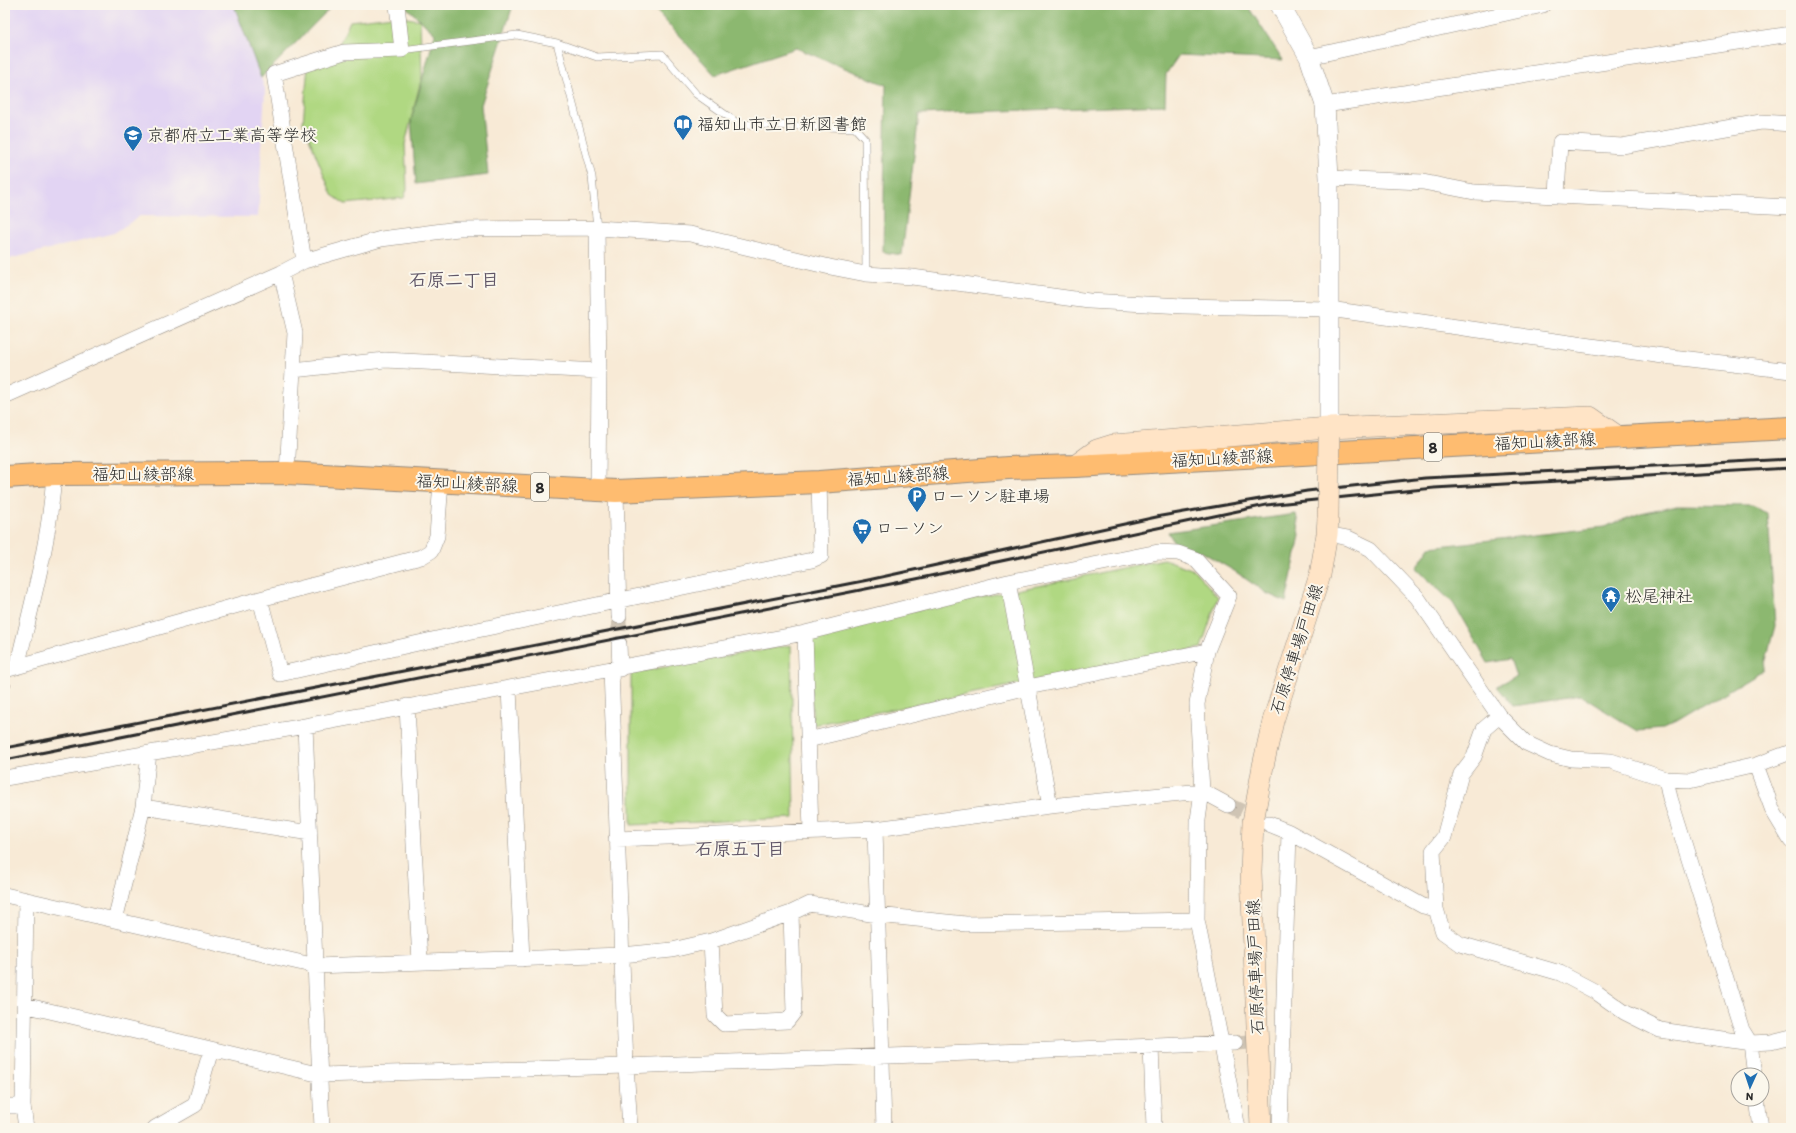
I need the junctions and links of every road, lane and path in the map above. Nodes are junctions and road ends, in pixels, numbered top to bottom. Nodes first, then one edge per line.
1 (398, 5) edge
2 (1280, 5) edge
3 (1543, 5) edge
4 (1791, 34) edge
5 (557, 43) junction
6 (402, 50) junction
7 (1309, 56) junction
8 (1325, 105) junction
9 (1791, 124) edge
10 (1329, 178) junction
11 (1557, 195) junction
12 (1791, 207) edge
13 (597, 228) junction
14 (304, 261) junction
15 (281, 273) junction
16 (866, 274) junction
17 (1329, 309) junction
18 (293, 370) junction
19 (599, 371) junction
20 (1791, 372) edge
21 (5, 396) edge
22 (1791, 428) edge
23 (1329, 433) junction
24 (1620, 438) junction
25 (1075, 466) junction
26 (287, 473) junction
27 (54, 474) junction
28 (5, 477) edge
29 (441, 482) junction
30 (819, 482) junction
31 (607, 490) junction
32 (1328, 526) junction
33 (1008, 582) junction
34 (260, 599) junction
35 (617, 601) junction
36 (619, 616) tunnel mouth
37 (804, 633) junction
38 (620, 644) tunnel mouth
39 (1207, 651) junction
40 (11, 668) edge
41 (615, 669) junction
42 (1028, 687) junction
43 (509, 689) junction
44 (408, 706) junction
45 (1499, 716) junction
46 (305, 726) junction
47 (808, 740) junction
48 (1791, 752) edge
49 (149, 754) junction
50 (1756, 765) junction
51 (5, 778) edge
52 (1666, 779) junction
53 (1202, 791) junction
54 (1228, 805) tunnel mouth
55 (1050, 806) junction
56 (142, 807) junction
57 (1269, 824) tunnel mouth
58 (874, 829) junction
59 (310, 832) junction
60 (811, 832) junction
61 (1289, 832) junction
62 (616, 839) junction
63 (1791, 841) edge
64 (5, 895) edge
65 (26, 900) junction
66 (1436, 909) junction
67 (791, 913) junction
68 (877, 914) junction
69 (115, 920) junction
70 (1197, 920) junction
71 (712, 941) junction
72 (622, 954) junction
73 (522, 959) junction
74 (420, 962) junction
75 (316, 966) junction
76 (24, 1005) junction
77 (1791, 1037) edge
78 (1266, 1041) tunnel mouth
79 (1282, 1041) junction
80 (1229, 1042) junction
81 (1750, 1043) junction
82 (1151, 1046) junction
83 (211, 1050) junction
84 (882, 1055) junction
85 (626, 1066) junction
86 (1753, 1067) edge
87 (321, 1075) junction
88 (5, 1106) edge
89 (23, 1106) junction
90 (1758, 1107) edge
91 (26, 1128) edge
92 (154, 1128) edge
93 (322, 1128) edge
94 (630, 1128) edge
95 (884, 1128) edge
96 (1154, 1128) edge
97 (1238, 1128) edge
98 (1261, 1128) edge
99 (1280, 1128) edge
100 (1761, 1128) edge

1 - 6 street
2 - 7 street
3 - 7 street
4 - 8 street
5 - 6 lane
5 - 13 lane
5 - 16 lane
6 - 14 street
7 - 8 street
8 - 10 street
9 - 11 street
10 - 11 street
10 - 17 street
11 - 12 street
13 - 14 street
13 - 16 street
13 - 19 street
14 - 15 street
15 - 18 street
15 - 21 street
16 - 17 street
17 - 20 street
17 - 23 street
18 - 19 street
18 - 26 street
19 - 31 street
22 - 24 main road, 福知山綾部線 / 8
23 - 24 main road
23 - 25 main road
23 - 32 main road, 石原停車場戸田線, bridge
24 - 25 main road, 福知山綾部線 / 8
25 - 30 main road, 福知山綾部線 / 8
26 - 27 main road, 福知山綾部線 / 8
26 - 29 main road, 福知山綾部線 / 8
27 - 28 main road, 福知山綾部線 / 8
27 - 40 street
29 - 31 main road, 福知山綾部線 / 8
29 - 34 street
30 - 31 main road, 福知山綾部線 / 8
30 - 35 street
31 - 35 street
32 - 45 street
32 - 98 main road, 石原停車場戸田線
33 - 37 street
33 - 39 street
33 - 42 street
34 - 35 street
34 - 40 street
35 - 36 street
37 - 41 street
37 - 47 street
38 - 41 street
39 - 42 street
39 - 53 street
41 - 43 street
41 - 62 street
42 - 47 street
42 - 55 street
43 - 44 street
43 - 73 street
44 - 46 street
44 - 74 street
45 - 52 street
45 - 66 street
46 - 49 street
46 - 59 street
47 - 60 street
48 - 50 street
49 - 51 street
49 - 56 street
50 - 52 street
50 - 63 street
52 - 81 street
53 - 54 street
53 - 55 street
53 - 70 street
55 - 58 street
56 - 59 street
56 - 69 street
57 - 61 street
58 - 60 street
58 - 68 street
59 - 75 street
60 - 62 street
61 - 66 street
61 - 79 street
62 - 72 street
64 - 65 street
65 - 69 street
65 - 76 street
66 - 81 street
67 - 68 street
67 - 71 street
67 - 71 street
68 - 70 street
68 - 84 street
69 - 75 street
70 - 80 street
71 - 72 street
72 - 73 street
72 - 85 street
73 - 74 street
74 - 75 street
75 - 87 street
76 - 83 street
76 - 89 street
77 - 81 street
78 - 79 street
79 - 99 street
80 - 82 street
80 - 97 street
81 - 86 street
82 - 84 street
82 - 96 street
83 - 87 street
83 - 92 street
84 - 85 street
84 - 95 street
85 - 87 street
85 - 94 street
87 - 93 street
88 - 89 street
89 - 91 street
90 - 100 street

